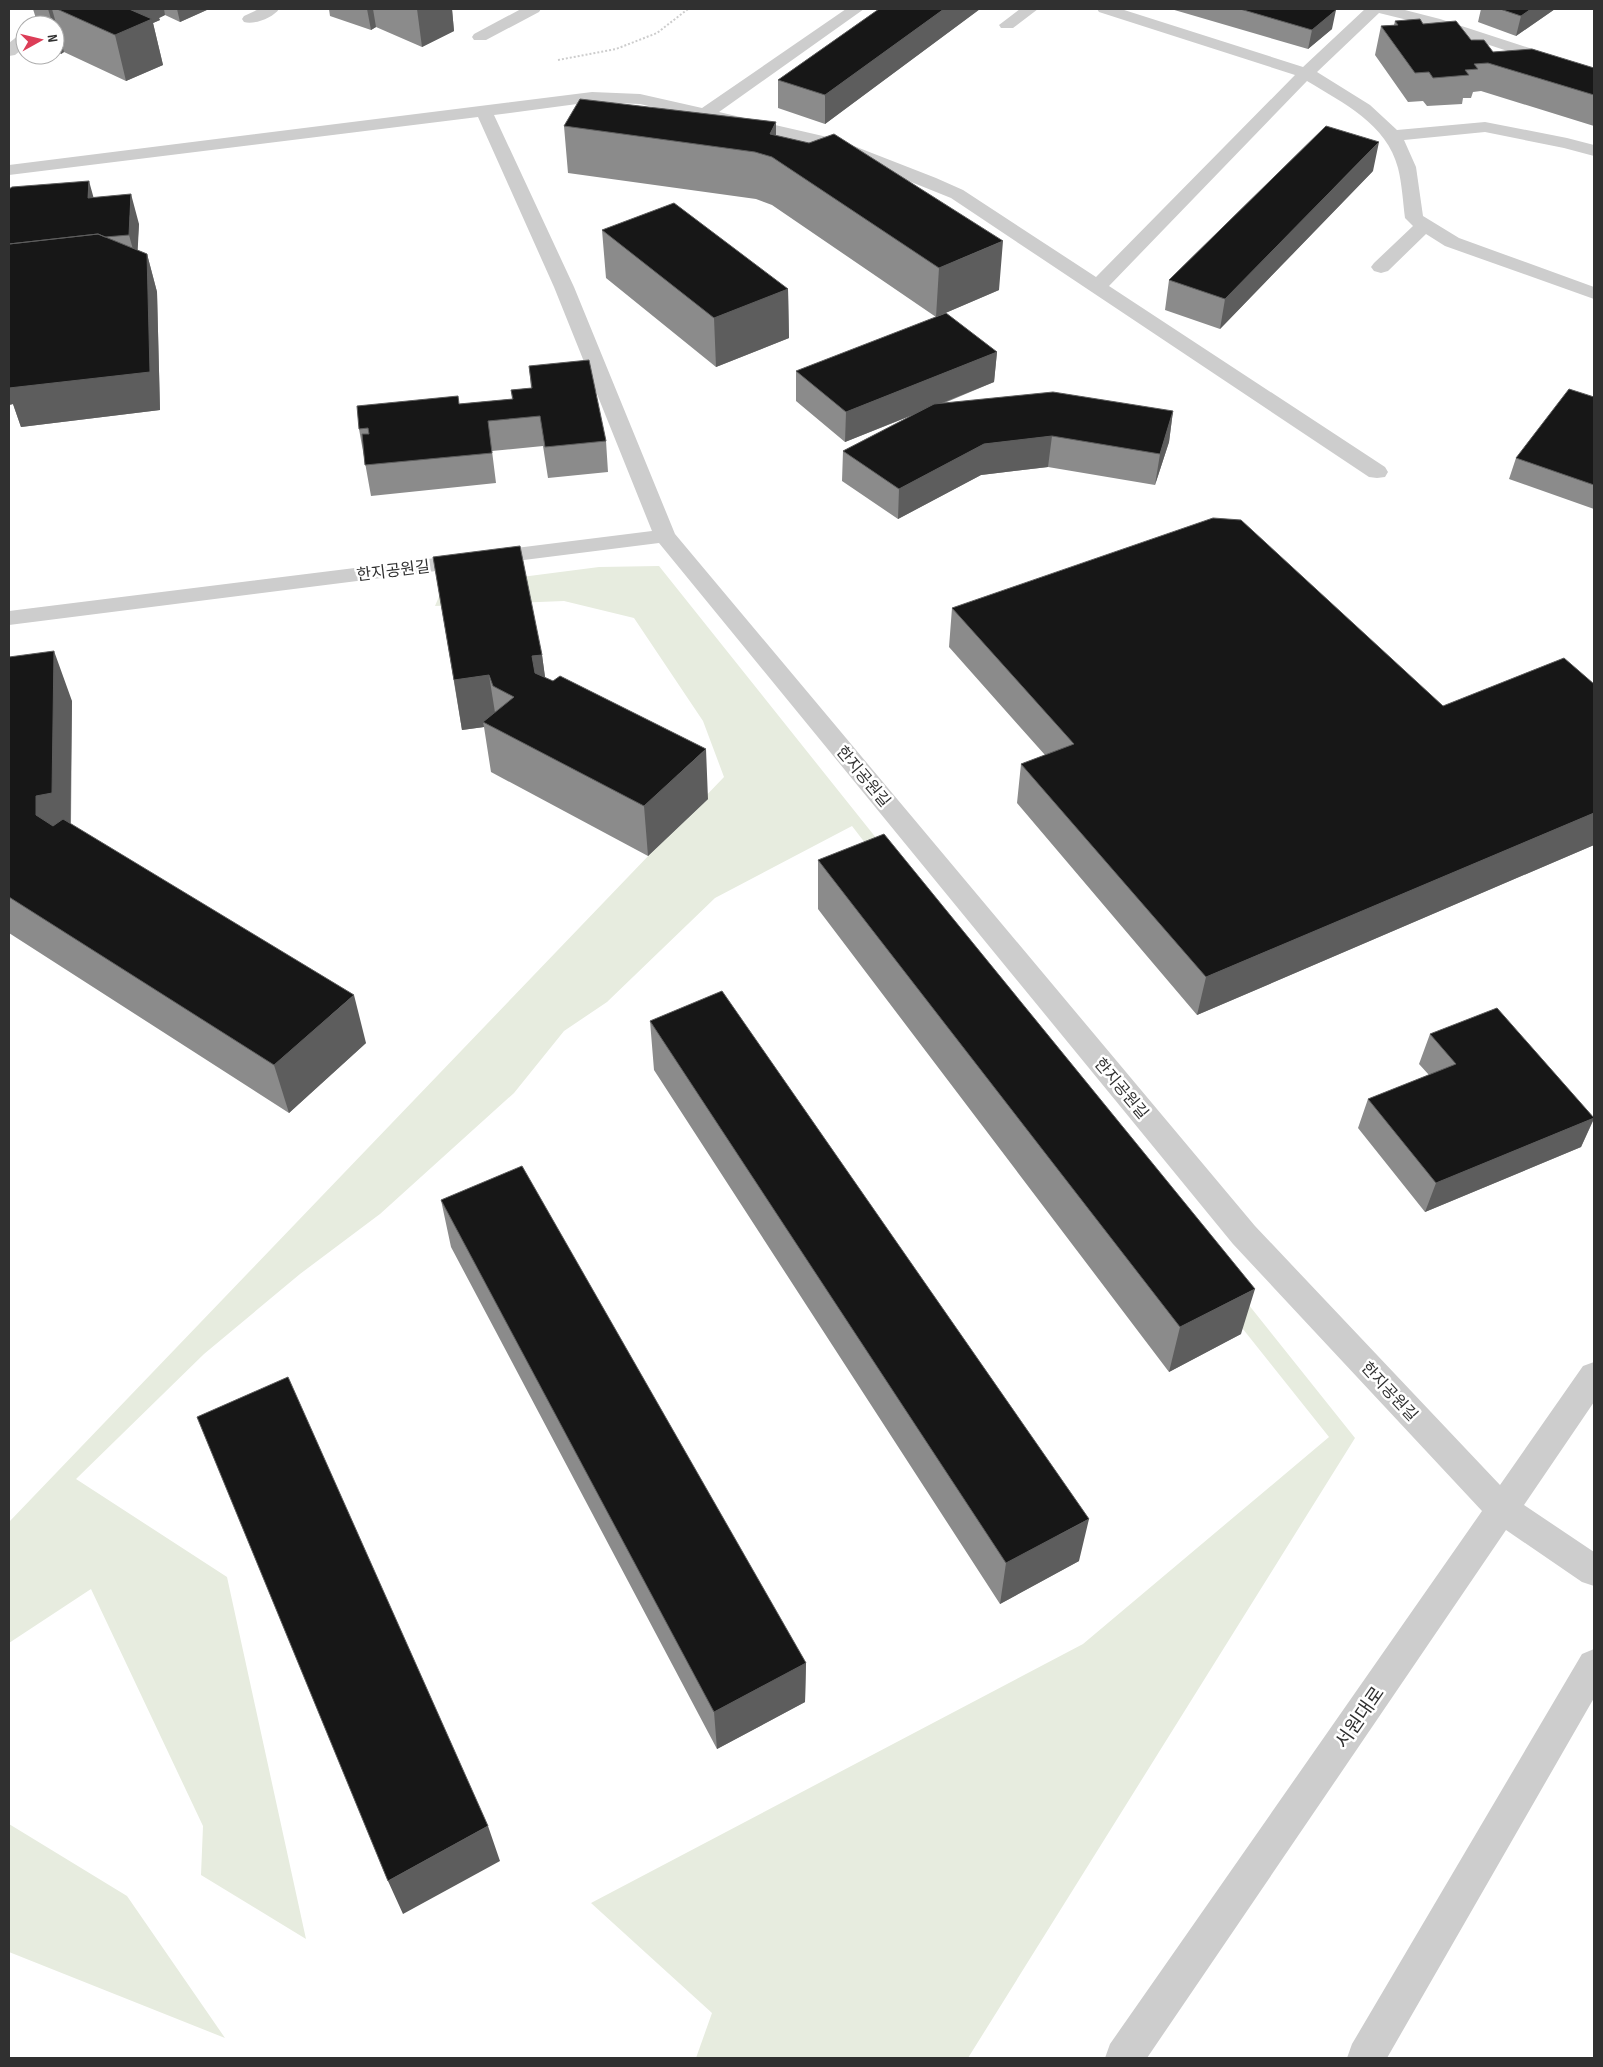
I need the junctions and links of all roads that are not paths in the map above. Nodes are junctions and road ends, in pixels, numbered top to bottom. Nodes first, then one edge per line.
1 (271, 9) edge
2 (533, 9) edge
3 (856, 9) edge
4 (1030, 9) edge
5 (1110, 9) edge
6 (1374, 9) edge
7 (1383, 9) edge
8 (1438, 15) edge
9 (250, 19) dead end
10 (1007, 25) dead end
11 (480, 37) dead end
12 (1306, 73) junction
13 (1594, 74) edge
14 (484, 112) junction
15 (706, 113) junction
16 (1393, 136) junction
17 (1594, 151) edge
18 (9, 170) edge
19 (1425, 225) junction
20 (1381, 267) dead end
21 (1097, 287) junction
22 (1594, 293) edge
23 (1377, 472) dead end
24 (665, 536) junction
25 (9, 618) edge
26 (1594, 1376) edge
27 (1502, 1509) junction
28 (1594, 1570) edge
29 (1594, 1666) edge
30 (1124, 2058) edge
31 (1366, 2058) edge

1 - 9 street
2 - 11 street
3 - 15 street
4 - 10 street
5 - 12 street
6 - 12 street
7 - 8 street
8 - 13 street
12 - 16 street
12 - 21 street
14 - 15 street
14 - 18 street
14 - 24 street
15 - 21 street
16 - 17 street
16 - 19 street
19 - 20 street
19 - 22 street
21 - 23 street
24 - 25 street, 한지공원길
24 - 27 street, 한지공원길
26 - 27 street, 서원대로
27 - 28 street, 한지공원길
27 - 30 street, 서원대로
29 - 31 street

